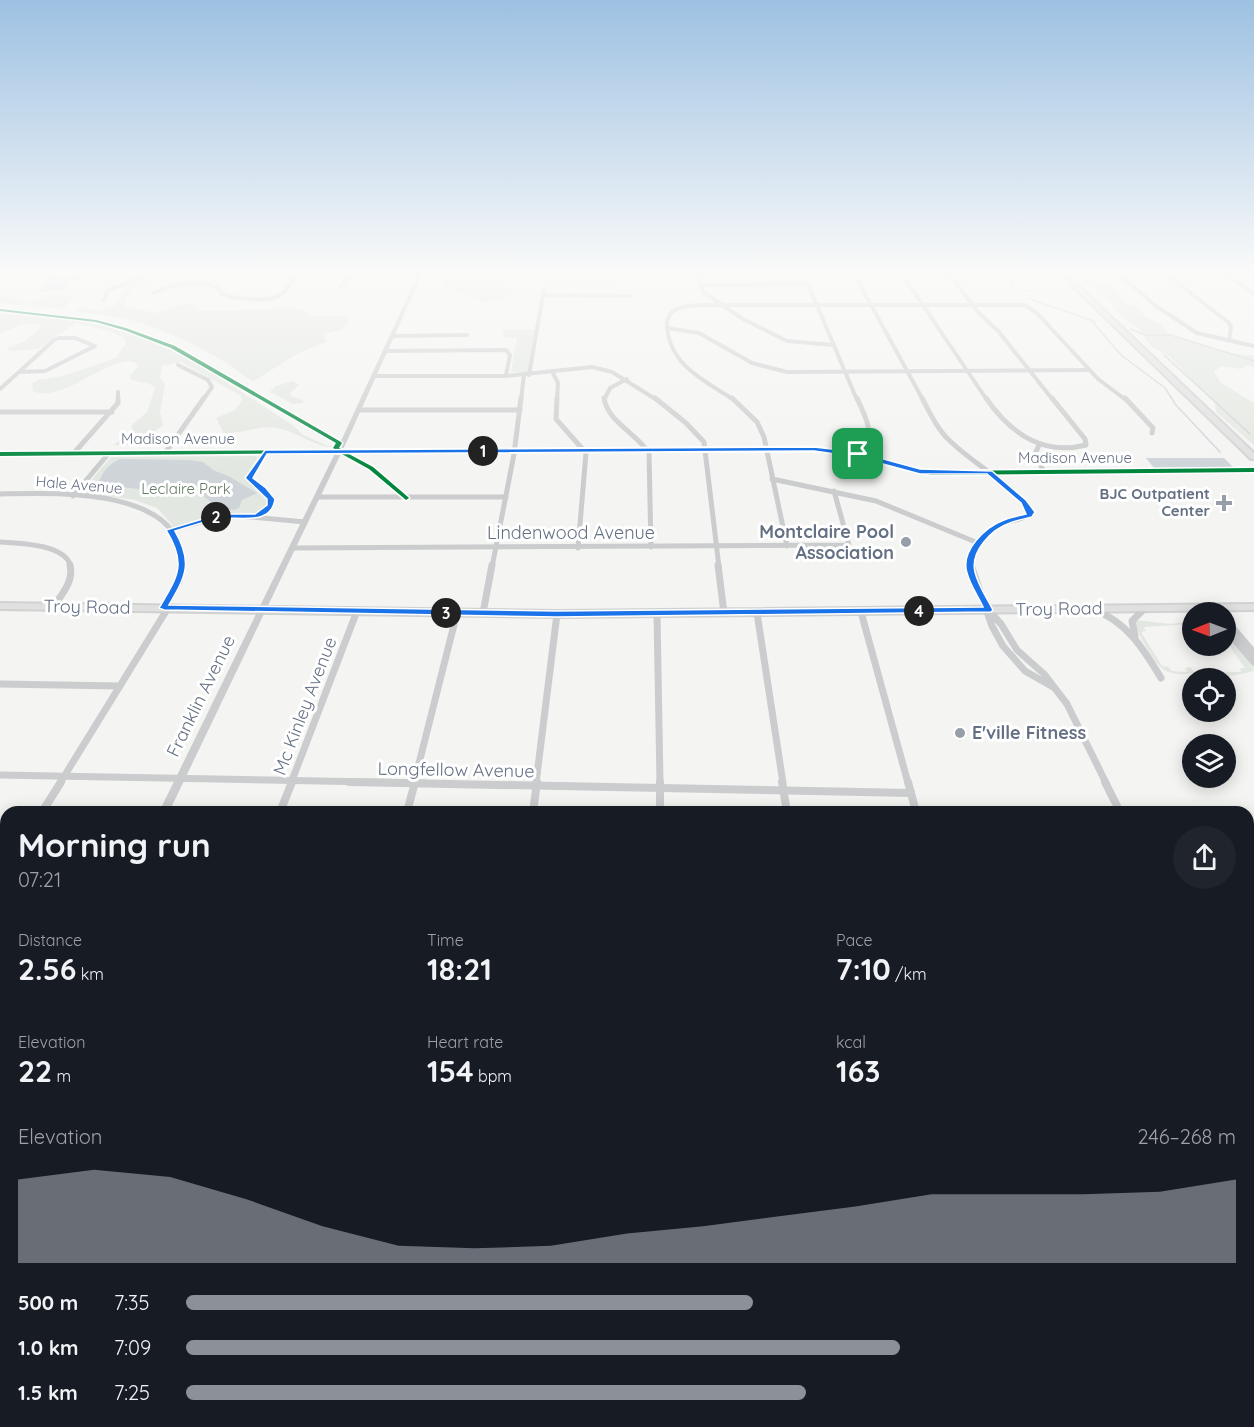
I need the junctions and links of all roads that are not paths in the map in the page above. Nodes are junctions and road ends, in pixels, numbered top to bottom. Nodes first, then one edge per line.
1 (392, 336) edge
2 (535, 337) edge
3 (669, 337) edge
4 (707, 337) edge
5 (776, 337) edge
6 (830, 337) edge
7 (888, 337) edge
8 (944, 337) edge
9 (1003, 337) edge
10 (1058, 337) edge
11 (1128, 337) edge
12 (1211, 337) edge
13 (1230, 337) edge
14 (1229, 341) junction
15 (834, 345) junction
16 (1254, 346) edge
17 (385, 351) junction
18 (178, 365) dead end
19 (1089, 370) junction
20 (552, 371) junction
21 (968, 371) junction
22 (1030, 371) junction
23 (18, 372) junction
24 (846, 372) junction
25 (907, 372) junction
26 (506, 375) junction
27 (518, 375) junction
28 (527, 375) junction
29 (374, 376) junction
30 (627, 379) junction
31 (0, 389) edge
32 (521, 391) junction
33 (118, 392) dead end
34 (359, 410) junction
35 (519, 410) junction
36 (0, 412) edge
37 (112, 412) junction
38 (1152, 433) dead end
39 (1039, 445) junction
40 (706, 449) junction
41 (766, 449) junction
42 (584, 450) junction
43 (648, 450) junction
44 (514, 451) junction
45 (265, 452) junction
46 (339, 452) junction
47 (74, 453) junction
48 (109, 453) junction
49 (165, 453) junction
50 (0, 454) edge
51 (858, 454) junction
52 (1254, 457) edge
53 (1254, 470) edge
54 (989, 472) junction
55 (1044, 472) junction
56 (772, 479) junction
57 (834, 491) junction
58 (0, 494) edge
59 (73, 496) junction
60 (317, 497) junction
61 (506, 497) junction
62 (256, 516) junction
63 (305, 522) junction
64 (170, 530) junction
65 (0, 542) edge
66 (978, 543) junction
67 (787, 546) junction
68 (651, 547) junction
69 (716, 547) junction
70 (292, 548) junction
71 (578, 548) junction
72 (494, 549) junction
73 (0, 606) edge
74 (54, 606) junction
75 (1254, 606) edge
76 (166, 608) junction
77 (1145, 608) junction
78 (1236, 608) edge
79 (1091, 609) junction
80 (1182, 609) edge
81 (262, 610) junction
82 (988, 610) junction
83 (357, 611) junction
84 (861, 612) junction
85 (457, 613) junction
86 (483, 613) junction
87 (757, 613) junction
88 (557, 614) junction
89 (657, 614) junction
90 (724, 614) junction
91 (1236, 632) edge
92 (1136, 639) junction
93 (1236, 641) edge
94 (1254, 653) edge
95 (1254, 662) edge
96 (1161, 678) dead end
97 (0, 684) edge
98 (120, 686) junction
99 (0, 775) edge
100 (63, 778) junction
101 (180, 780) junction
102 (292, 782) junction
103 (414, 784) junction
104 (536, 787) junction
105 (660, 789) junction
106 (783, 790) junction
107 (911, 793) junction
108 (46, 806) edge
109 (167, 806) edge
110 (282, 806) edge
111 (408, 806) edge
112 (534, 806) edge
113 (660, 806) edge
114 (786, 806) edge
115 (914, 806) edge
116 (1117, 806) edge

1 - 17 street, Franklin Avenue
2 - 28 street
3 - 41 street
4 - 24 street
5 - 15 street
6 - 15 street
7 - 25 street
8 - 21 street
9 - 22 street
10 - 19 street
11 - 52 main road
12 - 14 street
13 - 14 street
14 - 16 street
15 - 24 street
17 - 26 street
17 - 29 street, Franklin Avenue
18 - 49 street
19 - 22 street
19 - 38 street
20 - 28 street
20 - 30 street
20 - 42 street
21 - 22 street
21 - 25 street
21 - 39 street
22 - 39 street
23 - 23 street
23 - 31 street
24 - 25 street
24 - 51 street
25 - 54 street
26 - 27 street
26 - 29 street
27 - 28 street
27 - 32 street
28 - 32 street
29 - 34 street, Franklin Avenue
30 - 40 street
30 - 43 street
32 - 35 street
33 - 37 street
34 - 35 street
34 - 46 street, Franklin Avenue
35 - 44 street
36 - 37 street
37 - 47 street
39 - 55 street
40 - 41 street, Madison Avenue
40 - 43 street, Madison Avenue
40 - 69 street
41 - 51 street, Madison Avenue
41 - 56 street
42 - 43 street, Madison Avenue
42 - 44 street, Madison Avenue
42 - 71 street
43 - 68 street
44 - 46 street, Madison Avenue
44 - 61 street
45 - 46 street, Madison Avenue
45 - 49 street, Madison Avenue
45 - 62 street
46 - 60 street, Franklin Avenue
47 - 48 street, Madison Avenue
47 - 50 street, Madison Avenue
48 - 49 street, Madison Avenue
48 - 59 street
51 - 54 street, Madison Avenue
53 - 55 street, Madison Avenue
54 - 55 street, Madison Avenue
54 - 66 street
56 - 57 street
56 - 67 street
57 - 66 street
57 - 67 street, Lindenwood Avenue
58 - 59 street, Hale Avenue
59 - 64 street, Hale Avenue
60 - 61 street
60 - 63 street, Franklin Avenue
61 - 72 street
62 - 63 street
62 - 64 street
63 - 70 street, Franklin Avenue
64 - 76 street, Hale Avenue
65 - 74 street
66 - 82 street
67 - 69 street, Lindenwood Avenue
68 - 69 street, Lindenwood Avenue
68 - 71 street, Lindenwood Avenue
69 - 90 street
70 - 72 street, Lindenwood Avenue
70 - 81 street, Franklin Avenue
71 - 72 street, Lindenwood Avenue
72 - 86 street
73 - 74 main road, Troy Road
74 - 76 main road, Troy Road
75 - 78 main road, Troy Road
76 - 81 main road, Troy Road
76 - 98 street, Hale Avenue
77 - 79 main road, Troy Road
77 - 80 main road, Troy Road
77 - 92 street
79 - 82 main road, Troy Road
79 - 92 street
81 - 83 main road, Troy Road
81 - 101 street, Franklin Avenue
82 - 84 main road, Troy Road
82 - 116 street
83 - 85 main road, Troy Road
83 - 102 street, Mc Kinley Avenue
84 - 87 main road, Troy Road
84 - 107 street
85 - 86 main road, Troy Road
85 - 103 street
86 - 88 main road, Troy Road
87 - 90 main road, Troy Road
87 - 106 street
88 - 89 main road, Troy Road
88 - 104 street
89 - 90 main road, Troy Road
89 - 105 street
91 - 94 street
92 - 96 street
93 - 95 street
97 - 98 street
98 - 100 street, Hale Avenue
99 - 100 street, Longfellow Avenue
100 - 101 street, Longfellow Avenue
100 - 108 street, Hale Avenue
101 - 102 street, Longfellow Avenue
101 - 109 street, Franklin Avenue
102 - 103 street, Longfellow Avenue
102 - 110 street, Mc Kinley Avenue
103 - 104 street, Longfellow Avenue
103 - 111 street
104 - 105 street, Longfellow Avenue
104 - 112 street
105 - 106 street, Longfellow Avenue
105 - 113 street
106 - 107 street, Longfellow Avenue
106 - 114 street
107 - 115 street

